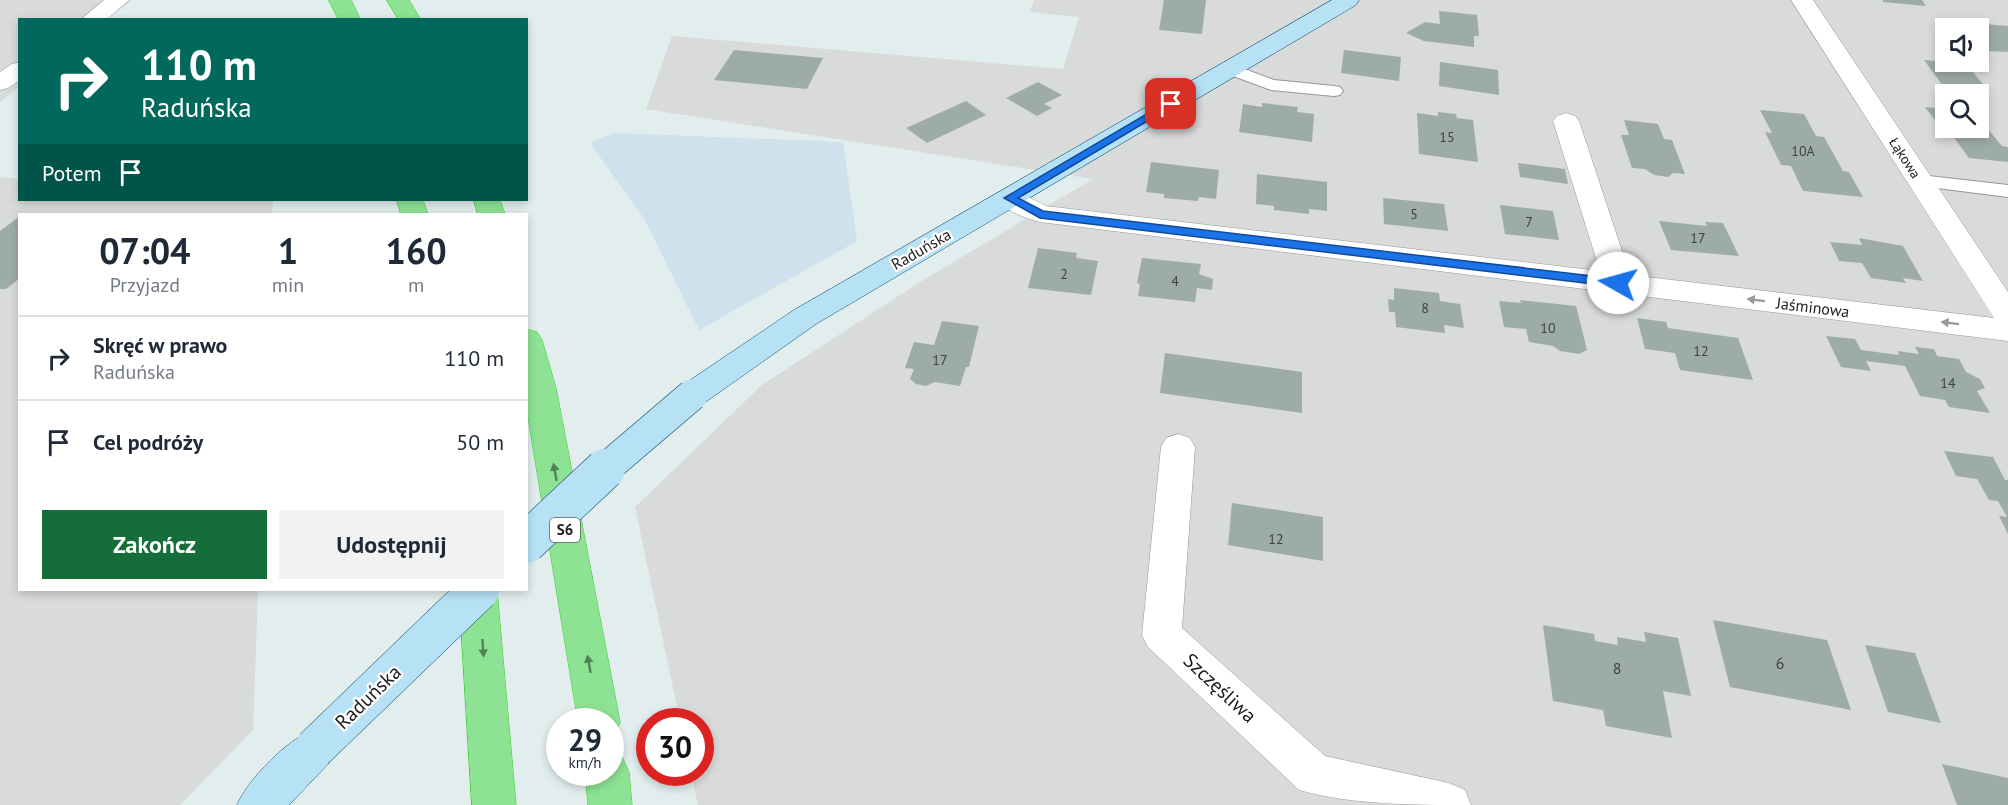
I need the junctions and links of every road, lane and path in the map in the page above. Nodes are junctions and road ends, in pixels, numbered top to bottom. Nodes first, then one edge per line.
1 (118, 0) edge
2 (340, 0) edge
3 (398, 0) edge
4 (1348, 0) edge
5 (1803, 0) edge
6 (94, 18) edge
7 (349, 18) edge
8 (409, 18) edge
9 (1231, 69) junction
10 (18, 70) edge
11 (0, 83) edge
12 (1334, 91) dead end
13 (1566, 121) dead end
14 (1920, 181) junction
15 (2008, 191) edge
16 (1010, 198) junction
17 (1618, 283) junction
18 (2008, 315) edge
19 (2008, 330) edge
20 (528, 347) edge
21 (1178, 447) dead end
22 (528, 541) edge
23 (478, 591) edge
24 (479, 591) edge
25 (597, 708) edge
26 (608, 786) edge
27 (259, 805) edge
28 (494, 805) edge
29 (610, 805) edge
30 (1449, 805) edge

1 - 6 street
2 - 7 highway
3 - 8 highway
4 - 9 street, Raduńska
5 - 14 street, Łąkowa
9 - 12 lane
9 - 16 street, Raduńska
10 - 11 street
13 - 17 street
14 - 15 lane
14 - 18 street, Łąkowa
16 - 17 street, Jaśminowa
16 - 22 street, Raduńska, bridge
19 -> 17 street, Jaśminowa
25 -> 20 highway, S6
21 - 30 street, Szczęśliwa
23 - 27 street, Raduńska, bridge
24 -> 28 highway
26 - 29 highway

